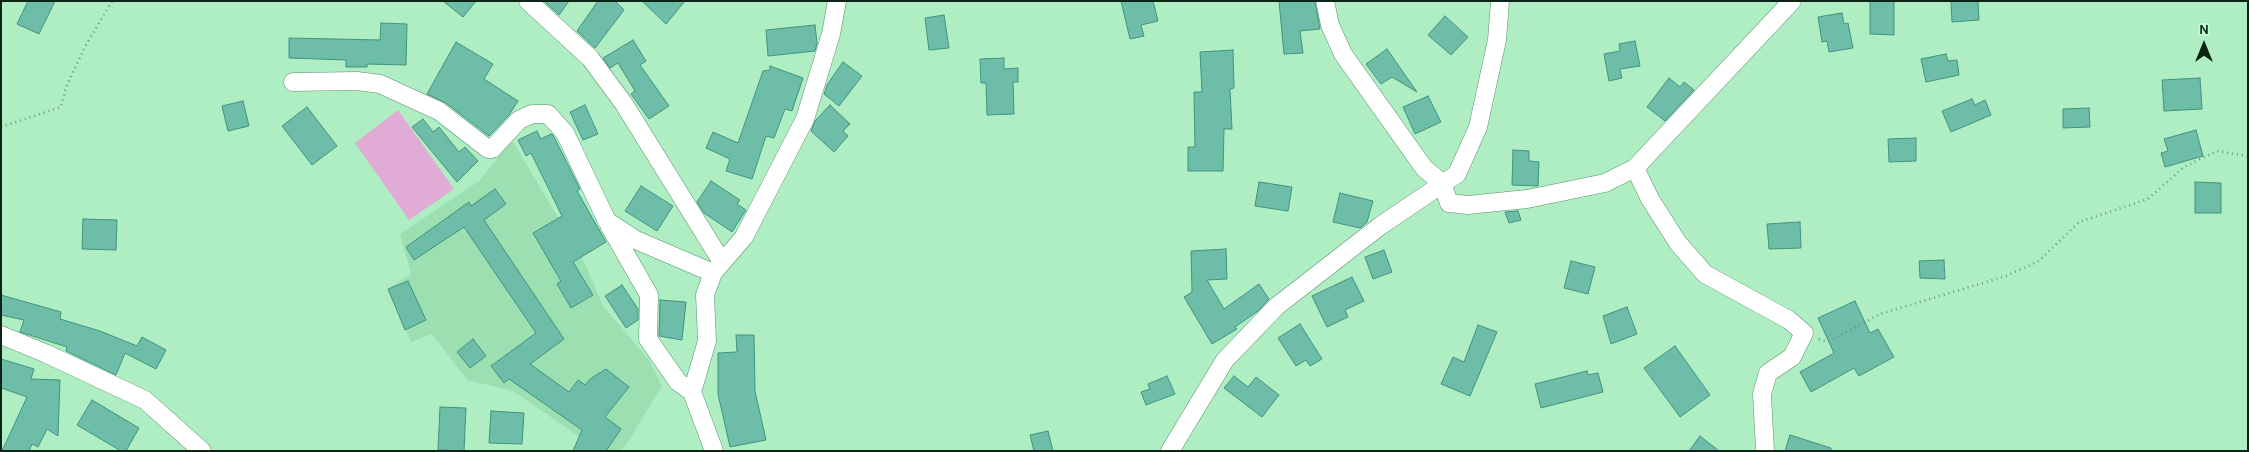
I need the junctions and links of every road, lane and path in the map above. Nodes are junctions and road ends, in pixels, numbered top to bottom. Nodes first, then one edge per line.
1 (112, 1) edge
2 (528, 1) edge
3 (838, 1) edge
4 (1325, 1) edge
5 (1500, 1) edge
6 (1792, 1) edge
7 (293, 82) dead end
8 (1, 127) edge
9 (2248, 156) edge
10 (1635, 168) junction
11 (1442, 184) junction
12 (607, 221) junction
13 (717, 267) junction
14 (1804, 333) junction
15 (1, 335) edge
16 (692, 392) junction
17 (202, 451) edge
18 (714, 451) edge
19 (1170, 451) edge
20 (1764, 451) edge

1 - 8 path
2 - 13 street
3 - 13 street
4 - 11 street
5 - 11 street
6 - 10 street
7 - 12 street
9 - 14 path
10 - 11 street
10 - 14 street
11 - 19 street
12 - 13 street
12 - 16 street
13 - 16 street
14 - 20 street
15 - 17 street
16 - 18 street

